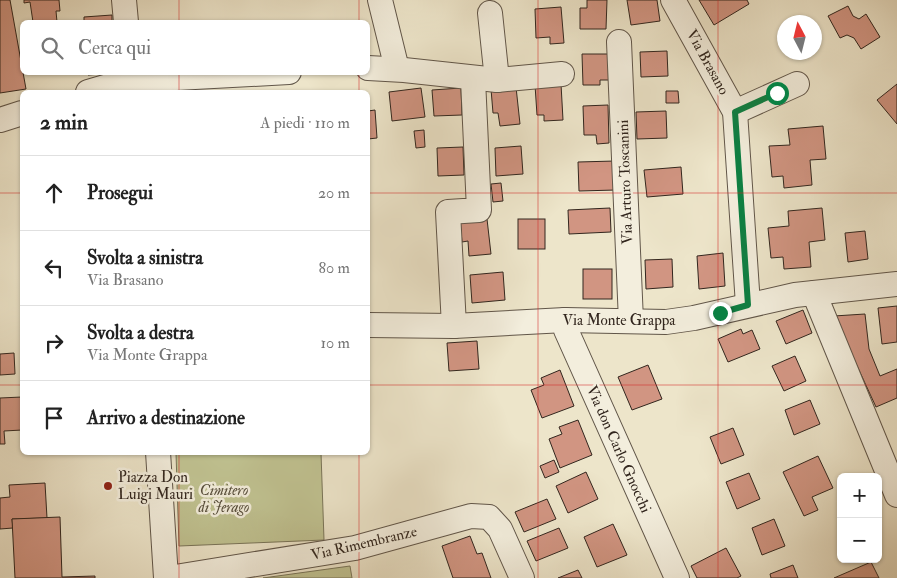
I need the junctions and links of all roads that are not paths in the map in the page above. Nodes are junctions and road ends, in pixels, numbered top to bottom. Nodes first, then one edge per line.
1 (124, 0) edge
2 (380, 0) edge
3 (673, 0) edge
4 (490, 13) dead end
5 (126, 20) edge
6 (619, 42) dead end
7 (370, 68) edge
8 (397, 69) junction
9 (562, 74) dead end
10 (242, 75) edge
11 (473, 79) junction
12 (497, 80) junction
13 (131, 82) edge
14 (798, 84) dead end
15 (97, 90) edge
16 (735, 112) junction
17 (20, 114) edge
18 (0, 120) edge
19 (897, 284) edge
20 (814, 293) junction
21 (748, 305) junction
22 (565, 320) junction
23 (631, 321) junction
24 (370, 325) edge
25 (454, 326) junction
26 (158, 455) edge
27 (897, 495) edge
28 (167, 578) edge
29 (522, 578) edge
30 (677, 578) edge

1 - 5 street
2 - 8 street
3 - 16 street, Via Brasano
4 - 12 street
6 - 23 street, Via Arturo Toscanini
7 - 8 street
8 - 11 street
9 - 12 street
10 - 13 street
11 - 12 street
11 - 25 street
13 - 15 street
14 - 16 street
16 - 21 street, Via Brasano
17 - 18 street
19 - 20 street, Via Monte Grappa
20 - 21 street, Via Monte Grappa
20 - 27 street
21 - 23 street, Via Monte Grappa
22 - 23 street, Via Monte Grappa
22 - 25 street, Via Monte Grappa
22 - 30 street, Via don Carlo Gnocchi
24 - 25 street, Via Monte Grappa
26 - 28 street, Via Rimembranze
28 - 29 street, Via Rimembranze

